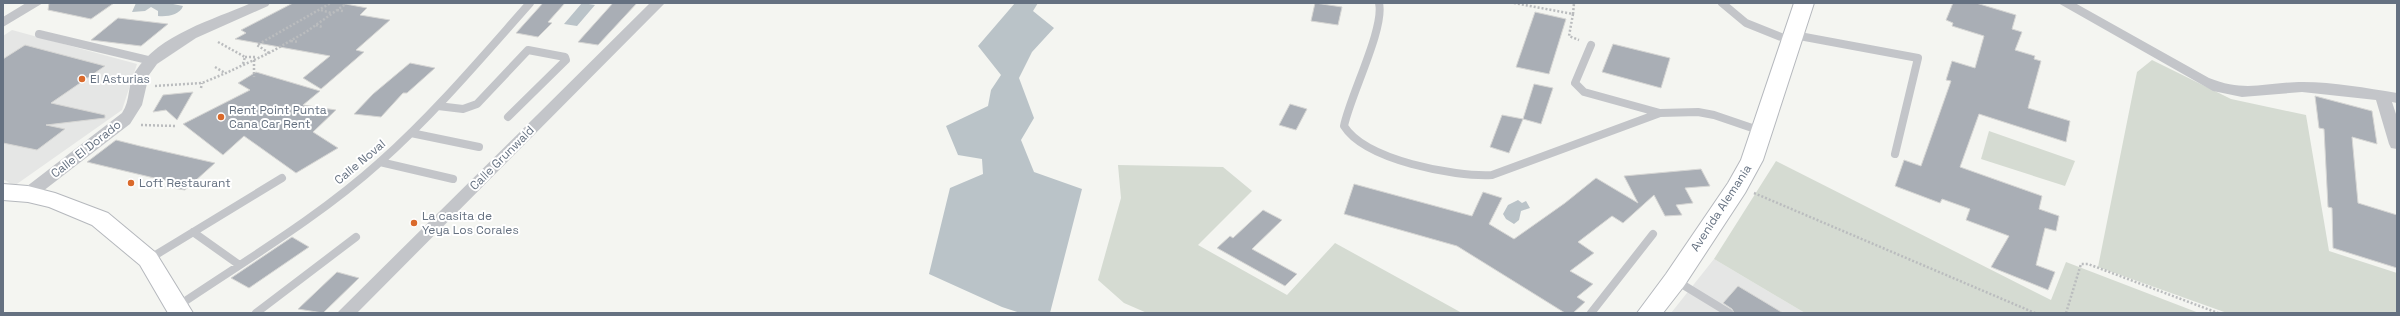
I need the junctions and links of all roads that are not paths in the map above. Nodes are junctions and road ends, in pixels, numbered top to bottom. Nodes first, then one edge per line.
1 (36, 3) edge
2 (263, 3) edge
3 (530, 3) edge
4 (658, 3) edge
5 (1379, 3) edge
6 (1722, 3) edge
7 (1804, 3) edge
8 (2065, 3) edge
9 (3, 23) edge
10 (39, 34) dead end
11 (1792, 38) junction
12 (1591, 44) road end
13 (152, 61) junction
14 (2390, 97) edge
15 (438, 106) junction
16 (1660, 113) junction
17 (508, 118) dead end
18 (1762, 131) junction
19 (411, 133) junction
20 (2397, 144) edge
21 (479, 147) dead end
22 (1895, 154) dead end
23 (380, 162) junction
24 (282, 178) dead end
25 (454, 179) dead end
26 (3, 192) edge
27 (28, 194) junction
28 (193, 232) junction
29 (1653, 234) dead end
30 (356, 237) dead end
31 (148, 259) junction
32 (238, 264) junction
33 (1675, 280) junction
34 (175, 311) edge
35 (256, 313) edge
36 (346, 313) edge
37 (1591, 313) edge
38 (1649, 313) edge
39 (1729, 313) edge

1 - 9 street
2 - 13 street, Calle El Dorado
3 - 15 lane, Calle Noval
4 - 36 street, Calle Grunwald
5 - 16 lane
6 - 11 lane
7 - 11 street, Avenida Alemania
8 - 14 street
10 - 13 lane
11 - 18 street, Avenida Alemania
11 - 22 lane
12 - 16 lane
13 - 27 street, Calle El Dorado
14 - 20 street
15 - 17 lane
15 - 19 lane, Calle Noval
16 - 18 lane
18 - 33 street, Avenida Alemania
19 - 21 lane
19 - 23 lane, Calle Noval
23 - 25 lane
23 - 32 lane, Calle Noval
24 - 28 lane
26 - 27 street
27 - 31 street
28 - 31 lane
28 - 32 lane
29 - 37 lane
30 - 35 lane
31 - 34 street
32 - 34 lane, Calle Noval
33 - 38 street, Avenida Alemania
33 - 39 lane

